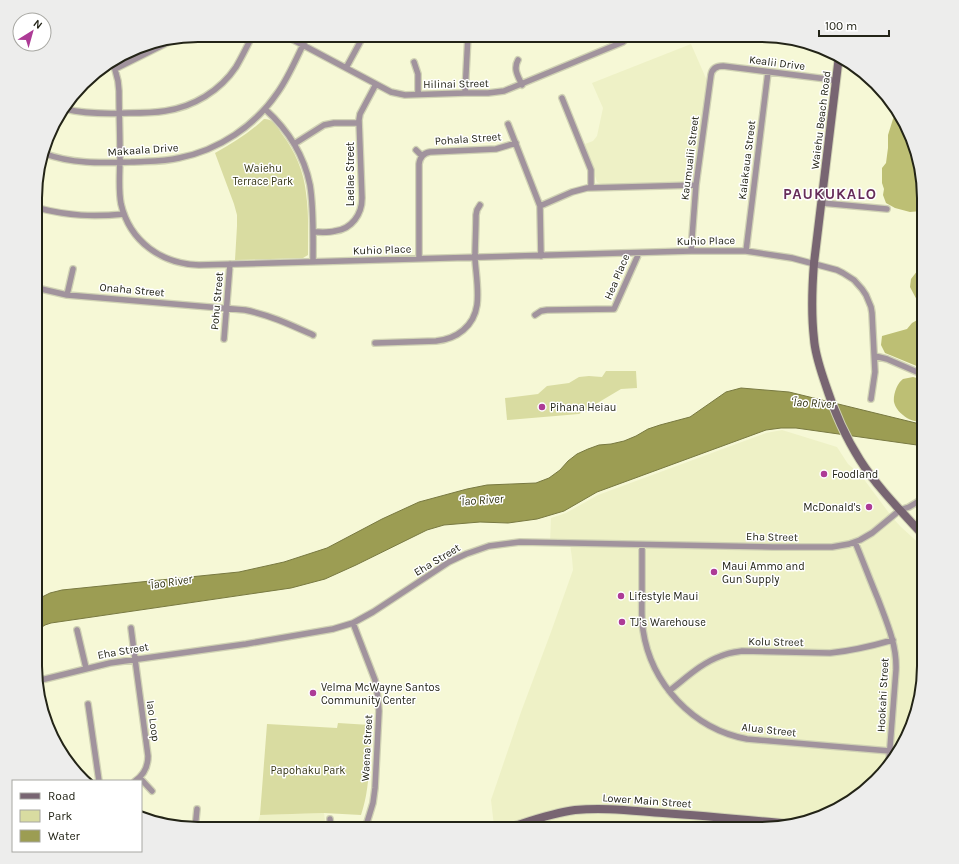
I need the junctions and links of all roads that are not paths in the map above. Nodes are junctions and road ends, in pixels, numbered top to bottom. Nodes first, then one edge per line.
1 (249, 42) edge
2 (297, 42) edge
3 (304, 42) edge
4 (360, 42) edge
5 (468, 42) edge
6 (623, 42) edge
7 (303, 45) junction
8 (160, 47) edge
9 (518, 60) dead end
10 (414, 62) dead end
11 (838, 63) edge
12 (346, 68) junction
13 (715, 68) joint
14 (115, 69) joint
15 (768, 72) junction
16 (836, 81) junction
17 (376, 84) junction
18 (522, 85) junction
19 (465, 93) junction
20 (418, 94) junction
21 (562, 98) dead end
22 (265, 108) junction
23 (69, 110) edge
24 (120, 113) junction
25 (359, 123) junction
26 (508, 124) dead end
27 (516, 143) junction
28 (294, 144) junction
29 (416, 150) dead end
30 (48, 155) edge
31 (422, 156) junction
32 (120, 163) junction
33 (696, 185) junction
34 (591, 187) junction
35 (822, 203) junction
36 (480, 205) dead end
37 (540, 206) junction
38 (42, 209) edge
39 (887, 209) dead end
40 (124, 214) junction
41 (313, 232) junction
42 (691, 251) junction
43 (746, 251) junction
44 (639, 253) junction
45 (541, 256) junction
46 (475, 257) junction
47 (419, 258) junction
48 (313, 262) junction
49 (814, 263) junction
50 (230, 264) junction
51 (73, 270) dead end
52 (42, 289) edge
53 (67, 295) junction
54 (227, 308) junction
55 (535, 315) dead end
56 (313, 335) dead end
57 (224, 339) dead end
58 (375, 343) dead end
59 (875, 356) junction
60 (917, 372) edge
61 (871, 399) dead end
62 (917, 502) edge
63 (900, 510) junction
64 (917, 528) edge
65 (855, 542) junction
66 (642, 545) junction
67 (353, 622) junction
68 (131, 628) dead end
69 (76, 630) dead end
70 (893, 640) junction
71 (135, 659) junction
72 (86, 668) junction
73 (42, 679) edge
74 (669, 691) junction
75 (88, 704) dead end
76 (890, 751) junction
77 (890, 755) edge
78 (137, 779) edge
79 (99, 780) edge
80 (142, 783) edge
81 (152, 791) dead end
82 (197, 809) dead end
83 (196, 822) edge
84 (368, 822) edge
85 (526, 822) edge
86 (771, 822) edge

1 - 24 street
2 - 7 street, Hilinai Street
3 - 7 street, Makaala Drive
4 - 12 street
5 - 19 street
6 - 18 street, Hilinai Street
7 - 12 street, Hilinai Street
7 - 22 street, Makaala Drive
8 - 14 street
9 - 18 street
10 - 20 street
11 - 16 street, Waiehu Beach Road
12 - 17 street, Hilinai Street
13 - 15 street, Kealii Drive
13 - 33 street, Kaumualii Street
14 - 24 street, Kuhio Place
15 - 16 street, Kealii Drive
15 - 43 street, Kalakaua Street
16 - 35 street, Waiehu Beach Road
17 - 20 street, Hilinai Street
17 - 25 street, Laelae Street
18 - 19 street, Hilinai Street
19 - 20 street, Hilinai Street
21 - 34 street
22 - 28 street
22 - 32 street, Makaala Drive
23 - 24 street
24 - 32 street, Kuhio Place
25 - 28 street
25 - 41 street, Laelae Street
26 - 27 street
27 - 31 street, Pohala Street
27 - 37 street
28 - 41 street
29 - 31 street, Pohala Street
30 - 32 street, Makaala Drive
31 - 47 street, Pohala Street
32 - 40 street, Kuhio Place
33 - 34 street
33 - 42 street, Kaumualii Street
34 - 37 street
35 - 39 street
35 - 49 street, Waiehu Beach Road
36 - 46 street
37 - 45 street
38 - 40 street
40 - 50 street, Kuhio Place
41 - 48 street
42 - 43 street, Kuhio Place
42 - 44 street, Kuhio Place
43 - 49 street, Kuhio Place
44 - 45 street, Kuhio Place
44 - 55 street, Hea Place
45 - 46 street, Kuhio Place
46 - 47 street, Kuhio Place
46 - 58 street
47 - 48 street, Kuhio Place
48 - 50 street, Kuhio Place
49 - 59 street, Kuhio Place
49 - 63 street, Waiehu Beach Road
50 - 54 street, Pohu Street
51 - 53 street
52 - 53 street, Onaha Street
53 - 54 street, Onaha Street
54 - 56 street, Onaha Street
54 - 57 street, Pohu Street
59 - 60 street
59 - 61 street, Kuhio Place
62 - 63 street, Eha Street
63 - 64 street, Waiehu Beach Road
63 - 65 street, Eha Street
65 - 66 street, Eha Street
65 - 70 street, Hookahi Street
66 - 67 street, Eha Street
66 - 74 street, Alua Street
67 - 71 street, Eha Street
67 - 84 street, Waena Street
68 - 71 street, Iao Loop
69 - 72 street
70 - 74 street, Kolu Street
70 - 76 street, Hookahi Street
71 - 72 street, Eha Street
71 - 78 street, Iao Loop
72 - 73 street, Eha Street
74 - 76 street, Alua Street
75 - 79 street
76 - 77 street, Hookahi Street
80 - 81 street
82 - 83 street
85 - 86 street, Lower Main Street

